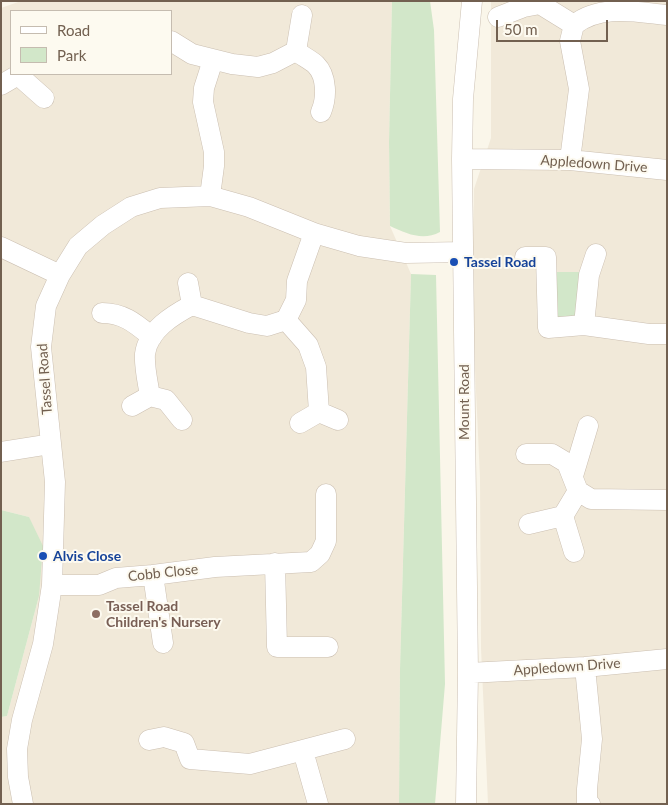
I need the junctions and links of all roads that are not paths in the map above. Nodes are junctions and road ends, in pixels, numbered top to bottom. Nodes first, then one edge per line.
1 (472, 1) edge
2 (540, 3) edge
3 (302, 15) dead end
4 (667, 15) edge
5 (498, 17) dead end
6 (574, 25) junction
7 (172, 42) edge
8 (296, 51) junction
9 (213, 60) junction
10 (12, 78) edge
11 (44, 98) dead end
12 (321, 112) dead end
13 (462, 159) junction
14 (570, 160) junction
15 (667, 170) edge
16 (210, 196) junction
17 (314, 233) junction
18 (1, 247) edge
19 (463, 252) junction
20 (596, 254) dead end
21 (525, 258) dead end
22 (60, 275) junction
23 (188, 282) dead end
24 (192, 305) junction
25 (102, 313) dead end
26 (286, 320) junction
27 (584, 325) junction
28 (667, 334) edge
29 (152, 336) junction
30 (150, 396) junction
31 (132, 406) dead end
32 (318, 412) junction
33 (182, 420) dead end
34 (338, 420) dead end
35 (300, 423) dead end
36 (588, 426) dead end
37 (51, 444) junction
38 (1, 452) edge
39 (526, 454) dead end
40 (576, 484) junction
41 (326, 494) dead end
42 (667, 500) edge
43 (563, 516) junction
44 (530, 524) dead end
45 (574, 552) dead end
46 (275, 563) junction
47 (152, 575) junction
48 (52, 585) junction
49 (163, 643) dead end
50 (328, 647) dead end
51 (667, 659) edge
52 (585, 667) junction
53 (468, 673) junction
54 (345, 739) dead end
55 (149, 740) dead end
56 (304, 751) junction
57 (23, 804) edge
58 (318, 804) edge
59 (466, 804) edge
60 (588, 804) edge

1 - 13 street, Mount Road
2 - 5 street
2 - 6 street
3 - 8 street
4 - 6 street
6 - 14 street
7 - 9 street
8 - 9 street
8 - 12 street
9 - 16 street
10 - 11 street
13 - 14 street, Appledown Drive
13 - 19 street, Mount Road
14 - 15 street, Appledown Drive
16 - 17 street, Tassel Road
16 - 22 street, Tassel Road
17 - 19 street, Tassel Road
17 - 26 street
18 - 22 street
19 - 53 street, Mount Road
20 - 27 street
21 - 27 street
22 - 37 street, Tassel Road
23 - 24 street
24 - 26 street
24 - 29 street
25 - 29 street
26 - 32 street
27 - 28 street
29 - 30 street
30 - 31 street
30 - 33 street
32 - 34 street
32 - 35 street
36 - 40 street
37 - 38 street
37 - 48 street, Tassel Road
39 - 40 street
40 - 42 street
40 - 43 street
41 - 46 street, Cobb Close
43 - 44 street
43 - 45 street
46 - 47 street, Cobb Close
46 - 50 street
47 - 48 street, Cobb Close
47 - 49 street
48 - 57 street, Tassel Road
51 - 52 street, Appledown Drive
52 - 53 street, Appledown Drive
52 - 60 street
53 - 59 street, Mount Road
54 - 56 street
55 - 56 street
56 - 58 street

